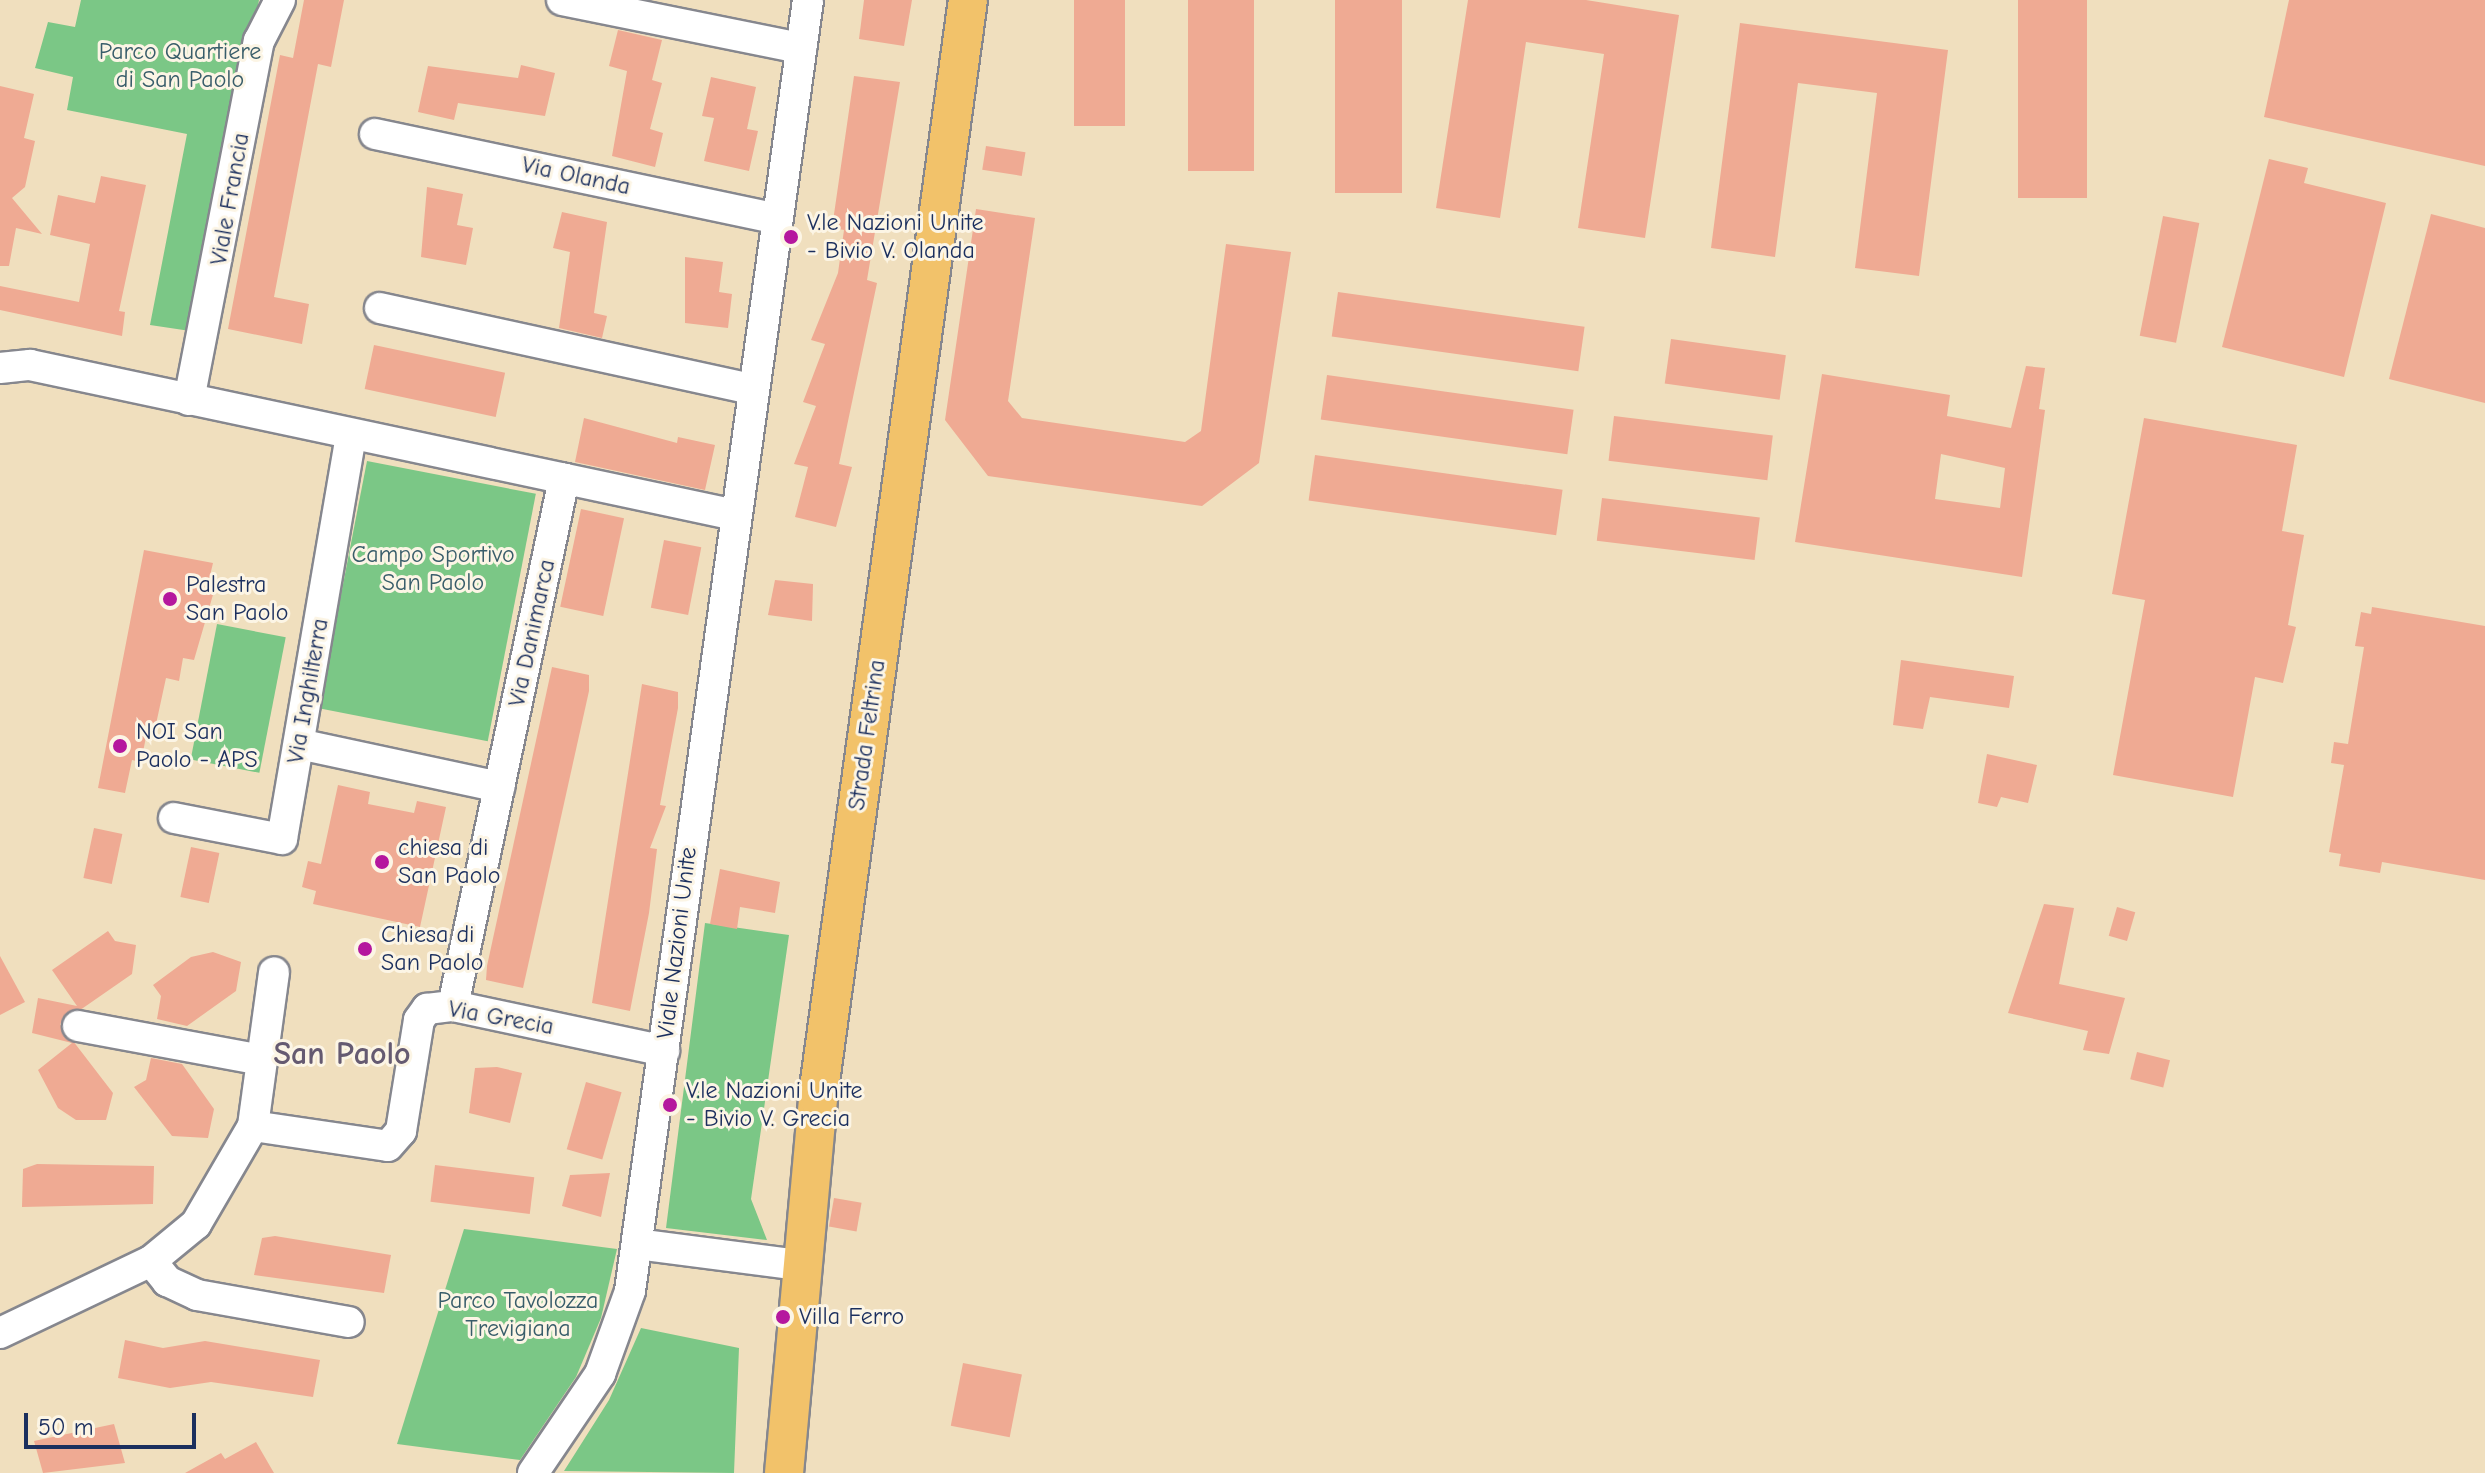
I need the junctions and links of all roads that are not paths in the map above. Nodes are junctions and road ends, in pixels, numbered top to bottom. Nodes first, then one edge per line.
1 (280, 0) edge
2 (562, 0) edge
3 (808, 0) edge
4 (968, 0) edge
5 (801, 48) junction
6 (375, 134) dead end
7 (777, 219) junction
8 (380, 308) dead end
9 (0, 368) edge
10 (753, 389) junction
11 (189, 400) junction
12 (351, 435) junction
13 (568, 480) junction
14 (735, 515) junction
15 (299, 744) junction
16 (499, 787) junction
17 (174, 818) dead end
18 (274, 972) dead end
19 (453, 1006) junction
20 (78, 1026) dead end
21 (664, 1051) junction
22 (262, 1060) junction
23 (253, 1126) junction
24 (637, 1244) junction
25 (151, 1261) junction
26 (799, 1265) junction
27 (349, 1322) dead end
28 (0, 1333) edge
29 (533, 1473) edge
30 (784, 1473) edge

1 - 11 street, Viale Francia
2 - 5 street
3 - 5 street, Viale Nazioni Unite
4 - 26 main road, Strada Feltrina
5 - 7 street, Viale Nazioni Unite
6 - 7 street, Via Olanda
7 - 10 street, Viale Nazioni Unite
8 - 10 street
9 - 11 street
10 - 14 street, Viale Nazioni Unite
11 - 12 street
12 - 13 street
12 - 15 street, Via Inghilterra
13 - 14 street
13 - 16 street, Via Danimarca
14 - 21 street, Viale Nazioni Unite
15 - 16 street
15 - 17 street, Via Inghilterra
16 - 19 street, Via Danimarca
18 - 22 street
19 - 21 street, Via Grecia
19 - 23 street, Via Grecia
20 - 22 street
21 - 24 street, Viale Nazioni Unite
22 - 23 street
23 - 25 street
24 - 26 street
24 - 29 street, Viale Nazioni Unite
25 - 27 street
25 - 28 street
26 - 30 main road, Strada Feltrina

